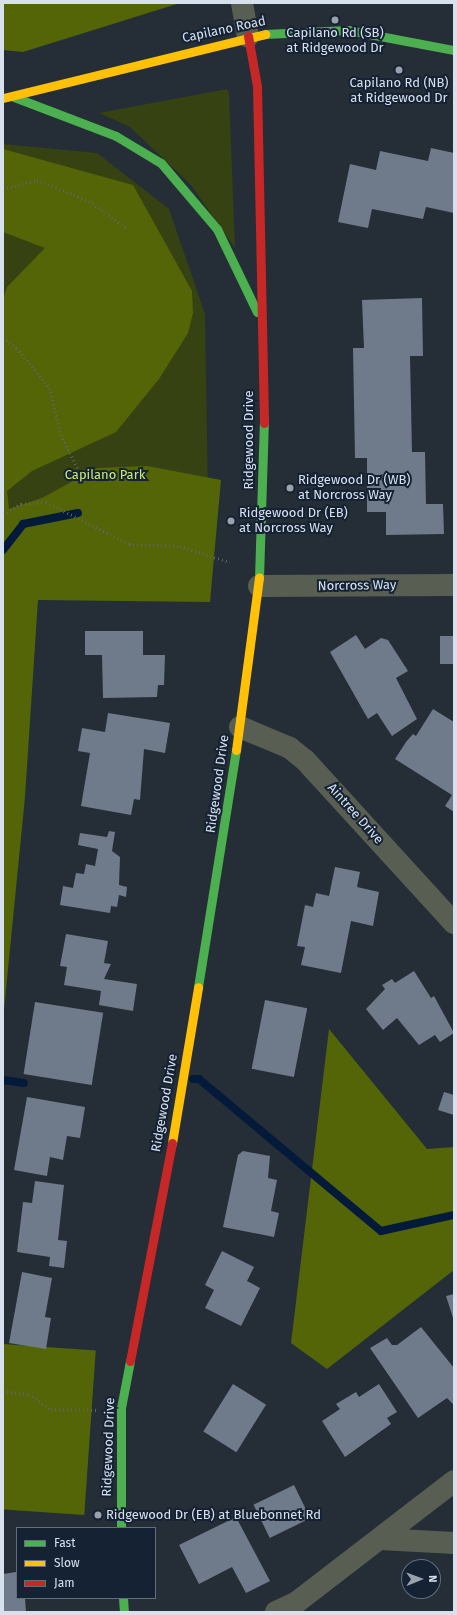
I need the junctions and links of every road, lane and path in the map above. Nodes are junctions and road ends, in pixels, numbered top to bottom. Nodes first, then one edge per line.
1 (242, 3) edge
2 (248, 36) junction
3 (454, 50) edge
4 (14, 97) junction
5 (3, 98) edge
6 (3, 189) edge
7 (127, 228) dead end
8 (260, 317) junction
9 (3, 338) edge
10 (80, 473) dead end
11 (3, 514) edge
12 (228, 562) dead end
13 (454, 585) edge
14 (259, 586) junction
15 (240, 727) junction
16 (454, 923) edge
17 (3, 1391) edge
18 (121, 1408) junction
19 (454, 1481) edge
20 (121, 1527) edge
21 (380, 1539) junction
22 (454, 1543) edge
23 (123, 1599) edge
24 (124, 1612) edge
25 (276, 1612) edge

1 - 2 street
2 - 3 main road, Capilano Road
2 - 4 main road, Capilano Road
2 - 8 main road, Ridgewood Drive
4 - 5 main road, Capilano Road
4 - 8 main road
6 - 7 path
8 - 14 main road, Ridgewood Drive
9 - 10 path
11 - 12 path
13 - 14 street, Norcross Way
14 - 15 main road, Ridgewood Drive
15 - 16 street, Aintree Drive
15 - 18 main road, Ridgewood Drive
17 - 18 path
18 - 20 main road, Ridgewood Drive
19 - 21 street
21 - 22 street
21 - 25 street
23 - 24 main road

